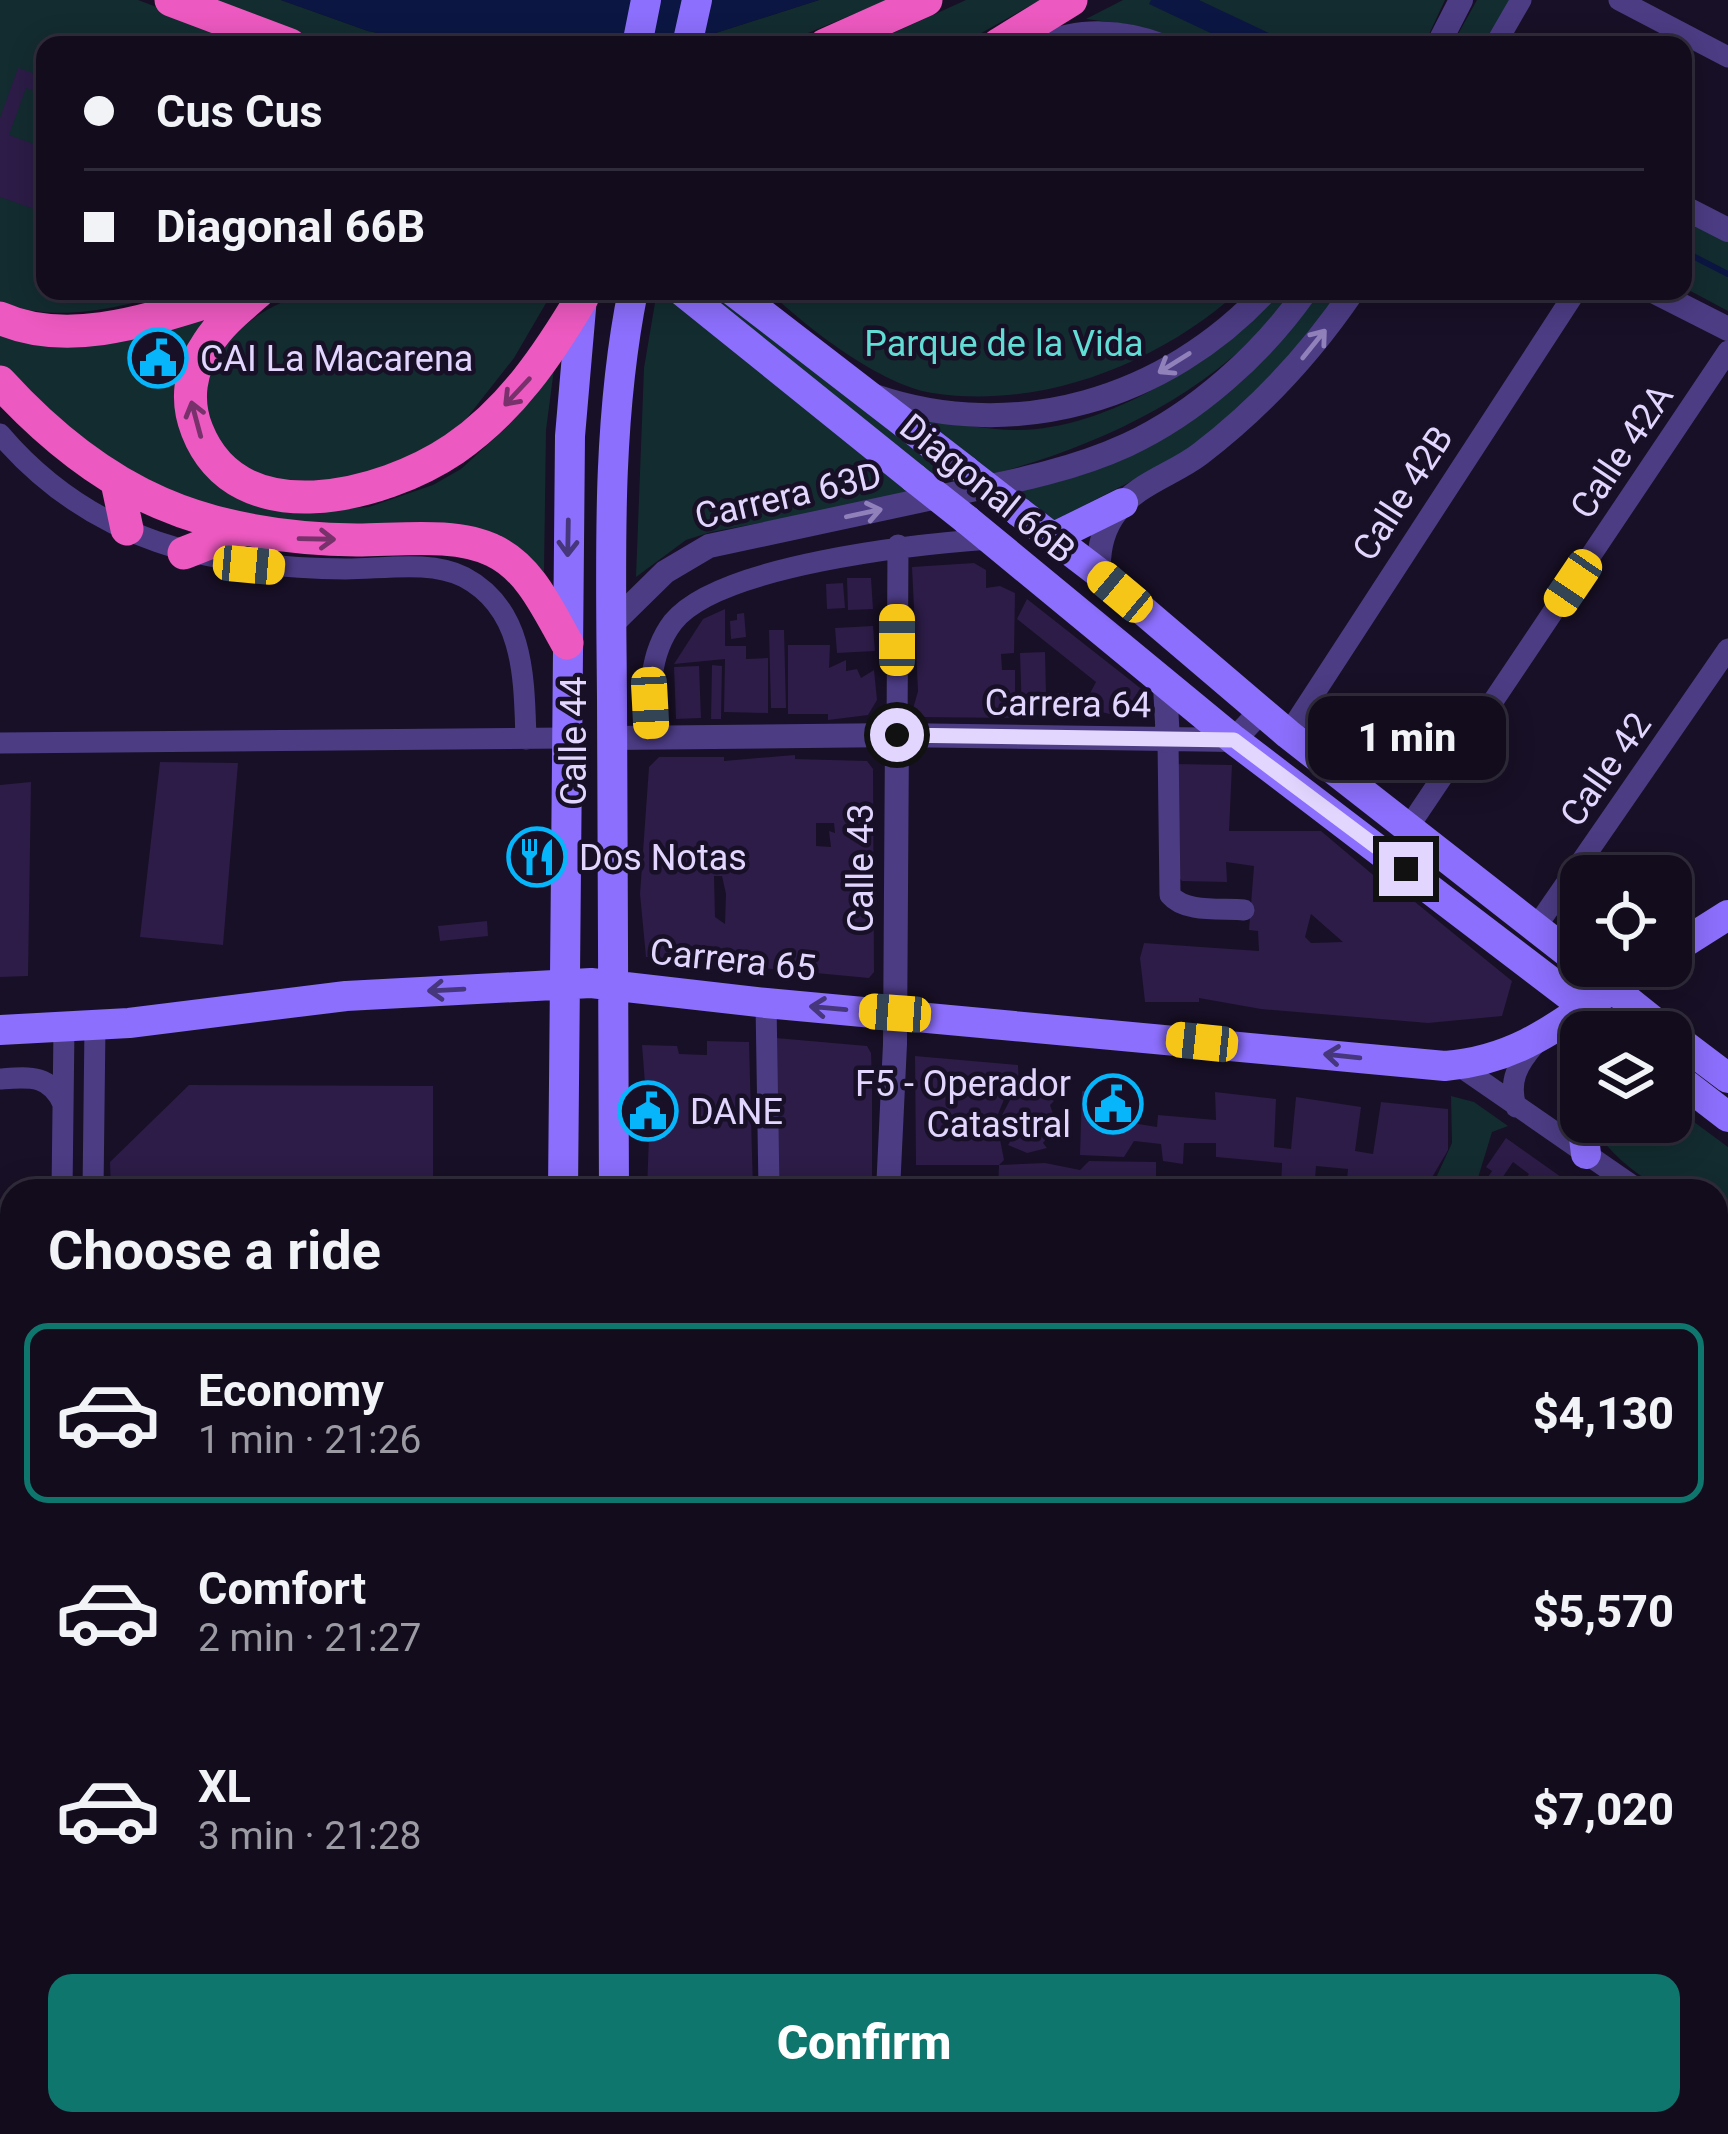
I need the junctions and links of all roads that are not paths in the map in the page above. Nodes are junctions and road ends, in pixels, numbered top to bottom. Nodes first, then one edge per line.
1 (171, 0) edge
2 (646, 0) edge
3 (697, 0) edge
4 (926, 0) edge
5 (1071, 0) edge
6 (1461, 0) edge
7 (1521, 0) edge
8 (1619, 0) edge
9 (266, 36) edge
10 (639, 36) edge
11 (689, 36) edge
12 (845, 36) edge
13 (1013, 36) edge
14 (1089, 36) edge
15 (1133, 36) edge
16 (1443, 36) edge
17 (1500, 36) edge
18 (1688, 36) edge
19 (1692, 38) edge
20 (1728, 57) edge
21 (1692, 212) edge
22 (1728, 230) edge
23 (207, 300) edge
24 (250, 300) edge
25 (579, 300) edge
26 (582, 300) edge
27 (632, 300) edge
28 (693, 300) edge
29 (744, 300) edge
30 (1256, 300) edge
31 (1299, 300) edge
32 (1346, 300) edge
33 (1570, 300) edge
34 (1671, 300) edge
35 (0, 318) edge
36 (1728, 329) edge
37 (1728, 350) edge
38 (0, 382) edge
39 (862, 392) junction
40 (9, 424) edge
41 (117, 482) junction
42 (1123, 503) junction
43 (127, 529) junction
44 (979, 529) junction
45 (240, 531) junction
46 (1052, 538) junction
47 (898, 545) junction
48 (184, 553) junction
49 (1099, 573) junction
50 (611, 625) junction
51 (567, 643) junction
52 (1728, 649) edge
53 (1261, 711) junction
54 (1166, 714) junction
55 (1288, 734) junction
56 (897, 735) junction
57 (652, 737) junction
58 (566, 738) junction
59 (612, 738) junction
60 (526, 739) junction
61 (1234, 740) junction
62 (0, 743) edge
63 (1408, 827) junction
64 (1244, 910) dead end
65 (1728, 915) edge
66 (1536, 927) junction
67 (1692, 938) edge
68 (1560, 946) edge
69 (1529, 963) junction
70 (562, 983) junction
71 (614, 985) junction
72 (1610, 987) edge
73 (1616, 987) edge
74 (1613, 989) junction
75 (766, 1003) junction
76 (1588, 1008) junction
77 (1592, 1011) edge
78 (1641, 1011) edge
79 (895, 1013) junction
80 (80, 1026) junction
81 (0, 1030) edge
82 (1539, 1040) junction
83 (1692, 1051) edge
84 (1458, 1065) junction
85 (0, 1078) edge
86 (1728, 1078) edge
87 (1692, 1089) edge
88 (63, 1104) junction
89 (1516, 1107) junction
90 (1728, 1117) edge
91 (1585, 1143) edge
92 (1586, 1154) junction
93 (62, 1179) edge
94 (92, 1179) edge
95 (563, 1179) edge
96 (614, 1179) edge
97 (769, 1179) edge
98 (888, 1179) edge
99 (1605, 1179) edge

1 - 9 highway
2 - 10 main road
3 - 11 main road
4 - 12 highway
5 - 13 highway
6 - 16 street
7 - 17 street
8 - 18 street
14 - 15 street
19 - 20 street
21 - 22 street
23 - 35 highway
25 -> 24 highway
26 -> 51 main road, Calle 44
27 - 50 main road, Calle 44
28 - 44 main road, Diagonal 66B, bridge
29 - 39 main road, Diagonal 66B
30 -> 39 street
50 -> 31 street, Carrera 63D
42 -> 32 street
33 - 55 street, Calle 42B
34 - 36 street
37 - 63 street, Calle 42A
38 - 40 highway
39 - 46 main road, Diagonal 66B, bridge
40 - 41 highway
40 - 43 street
41 - 43 highway
41 - 45 highway
42 - 46 main road
42 - 49 street
43 - 48 street
44 - 47 street, Carrera 63D
44 - 54 main road, Diagonal 66B
45 - 48 highway
45 -> 51 highway
46 - 49 main road, Diagonal 66B
47 - 56 street, Calle 43
47 - 57 street, Carrera 63D
48 - 60 street, Calle 44
49 - 53 main road, Diagonal 66B
50 - 59 main road, Calle 44
51 - 58 main road, Calle 44
52 - 66 street, Calle 42
53 - 55 main road, Diagonal 66B
53 - 61 street
54 - 56 street, Carrera 64
54 - 61 main road, Diagonal 66B
54 - 61 street, Carrera 64
54 - 64 street
55 - 63 main road, Diagonal 66B
56 - 57 street, Carrera 64
56 - 79 street, Calle 43
57 - 59 street, Carrera 64
58 - 60 street
58 - 70 main road, Calle 44
59 - 71 main road, Calle 44
60 - 62 street
61 - 69 main road, Diagonal 66B
63 - 66 main road, Diagonal 66B
65 - 67 main road
66 - 68 main road, Diagonal 66B
69 - 76 main road, Diagonal 66B
69 - 82 main road
70 - 71 main road, Carrera 65
70 -> 80 main road, Carrera 65
70 - 95 main road, Calle 44
71 - 75 main road, Carrera 65
71 - 96 main road, Calle 44
72 - 74 main road, Diagonal 66B
73 - 74 main road, Carrera 65
74 - 76 main road, Carrera 65
74 - 78 main road, Diagonal 66B
79 -> 75 main road, Carrera 65
75 - 97 street
76 - 77 main road, Diagonal 66B
76 - 82 main road, Carrera 65
84 -> 79 main road, Carrera 65
79 - 98 street, Calle 43
80 - 81 main road, Carrera 65
80 - 88 street
80 - 94 street
82 - 84 main road, Carrera 65
82 - 89 street
83 - 86 main road, Diagonal 66B
84 - 89 street
85 - 88 street
87 - 90 main road
88 - 93 street
89 - 92 street
91 - 92 main road
92 - 99 street

